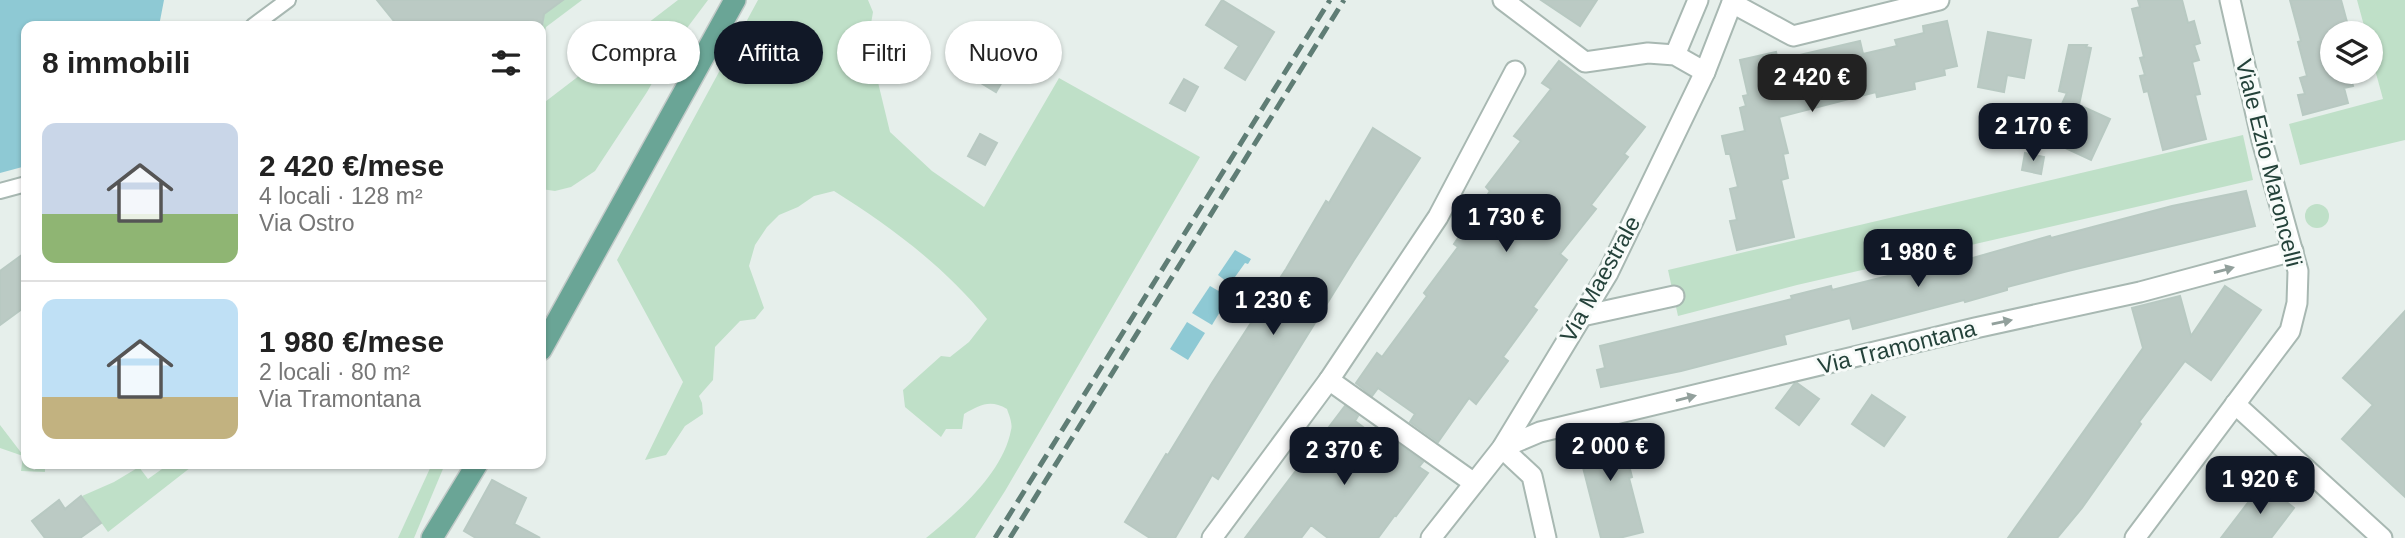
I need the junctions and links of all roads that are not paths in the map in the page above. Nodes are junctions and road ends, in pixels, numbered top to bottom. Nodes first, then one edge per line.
1 (288, 0) edge
2 (735, 0) edge
3 (1503, 0) edge
4 (1698, 0) edge
5 (1939, 0) edge
6 (2230, 0) edge
7 (1732, 1) edge
8 (260, 21) edge
9 (1675, 55) junction
10 (1515, 71) dead end
11 (1705, 72) junction
12 (21, 185) edge
13 (0, 191) edge
14 (2293, 251) junction
15 (1674, 296) dead end
16 (1582, 316) junction
17 (546, 341) edge
18 (1329, 380) junction
19 (2235, 404) junction
20 (1502, 448) junction
21 (474, 469) edge
22 (1474, 483) junction
23 (433, 538) edge
24 (1212, 538) edge
25 (1431, 538) edge
26 (1546, 538) edge
27 (2135, 538) edge
28 (2382, 538) edge

1 - 8 street
2 - 17 main road
3 - 9 street
4 - 9 street
5 - 7 street
6 - 14 street, Viale Ezio Maroncelli
7 - 11 street, Via Maestrale
9 - 11 street
10 - 18 street
11 - 16 street, Via Maestrale
12 - 13 street
14 - 19 street, Viale Ezio Maroncelli
20 -> 14 street, Via Tramontana
15 - 16 street
16 - 20 street, Via Maestrale
18 - 22 street
18 - 24 street
19 - 27 street, Viale Ezio Maroncelli
19 - 28 street
20 - 22 street, Via Maestrale
20 - 26 street
21 - 23 main road
22 - 25 street, Via Maestrale

